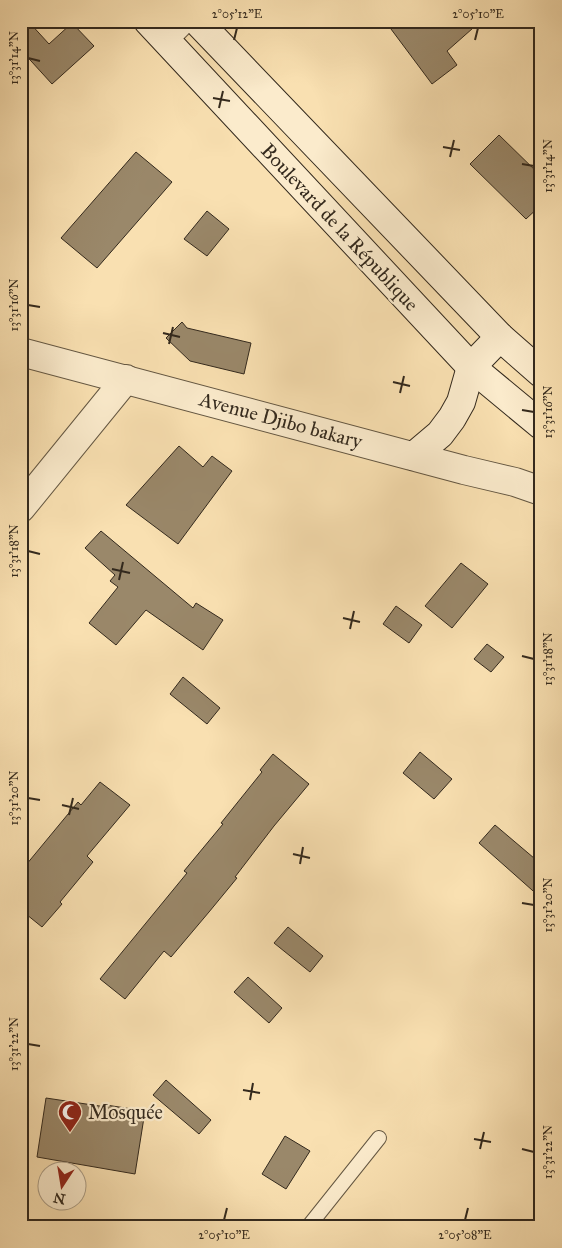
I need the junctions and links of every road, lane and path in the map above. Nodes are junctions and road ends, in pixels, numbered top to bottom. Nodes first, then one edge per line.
1 (148, 21) edge
2 (191, 21) edge
3 (197, 21) edge
4 (168, 44) junction
5 (345, 177) junction
6 (318, 203) junction
7 (500, 337) junction
8 (21, 352) edge
9 (471, 368) junction
10 (541, 372) edge
11 (126, 379) junction
12 (541, 425) edge
13 (414, 456) junction
14 (541, 491) edge
15 (21, 508) edge
16 (379, 1138) dead end
17 (308, 1227) edge

1 - 4 main road, Boulevard de la République
2 - 4 lane
3 - 5 main road, Boulevard de la République
4 - 6 main road, Boulevard de la République
5 - 6 main road
5 - 7 main road, Boulevard de la République
6 - 9 main road, Boulevard de la République
7 - 9 main road
7 - 10 main road, Boulevard de la République
8 - 11 main road, Avenue Djibo bakary
9 - 12 main road, Boulevard de la République
9 - 13 main road
11 - 13 main road, Avenue Djibo bakary
11 - 15 main road
13 - 14 main road, Avenue Djibo bakary
16 - 17 lane

